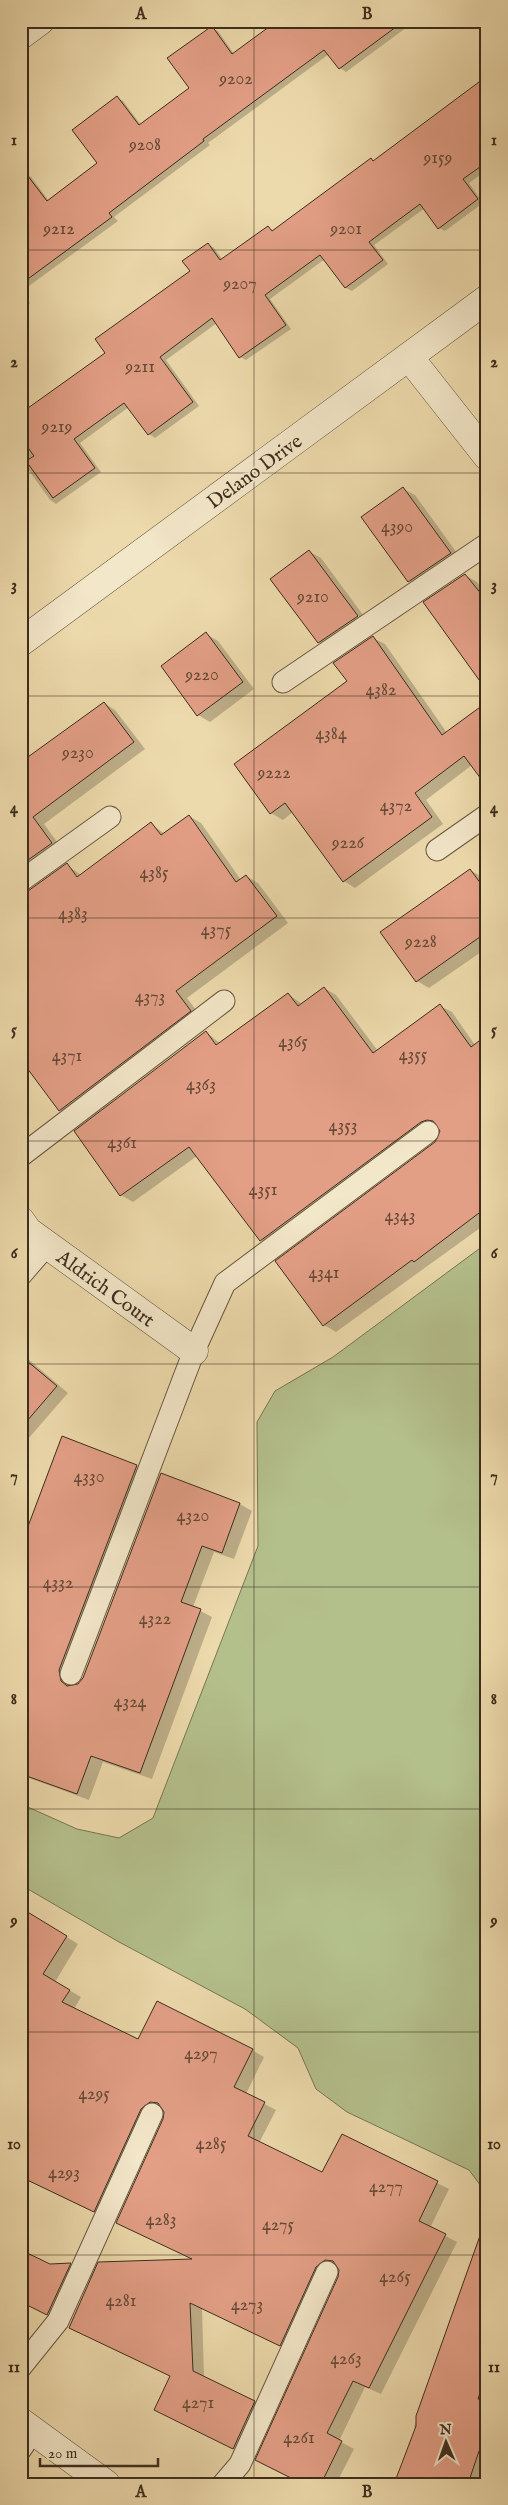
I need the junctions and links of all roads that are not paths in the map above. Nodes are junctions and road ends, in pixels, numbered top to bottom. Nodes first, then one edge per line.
1 (40, 21) edge
2 (21, 35) edge
3 (487, 299) edge
4 (409, 357) junction
5 (487, 456) edge
6 (487, 544) edge
7 (21, 642) edge
8 (283, 682) dead end
9 (487, 814) edge
10 (110, 817) dead end
11 (437, 850) dead end
12 (21, 881) edge
13 (224, 1001) dead end
14 (428, 1132) dead end
15 (21, 1156) edge
16 (21, 1221) edge
17 (47, 1245) junction
18 (21, 1275) edge
19 (194, 1351) junction
20 (72, 1674) dead end
21 (152, 2114) dead end
22 (327, 2272) dead end
23 (21, 2367) edge
24 (25, 2434) edge
25 (106, 2484) edge
26 (223, 2484) edge

1 - 2 street
3 - 4 street, Delano Drive
4 - 5 street
4 - 7 street, Delano Drive
6 - 8 lane
9 - 11 lane
10 - 12 lane
13 - 15 lane
14 - 19 lane
16 - 17 street, Aldrich Court
17 - 18 lane
17 - 19 street, Aldrich Court
19 - 20 lane
21 - 23 lane
22 - 26 lane
24 - 25 street

